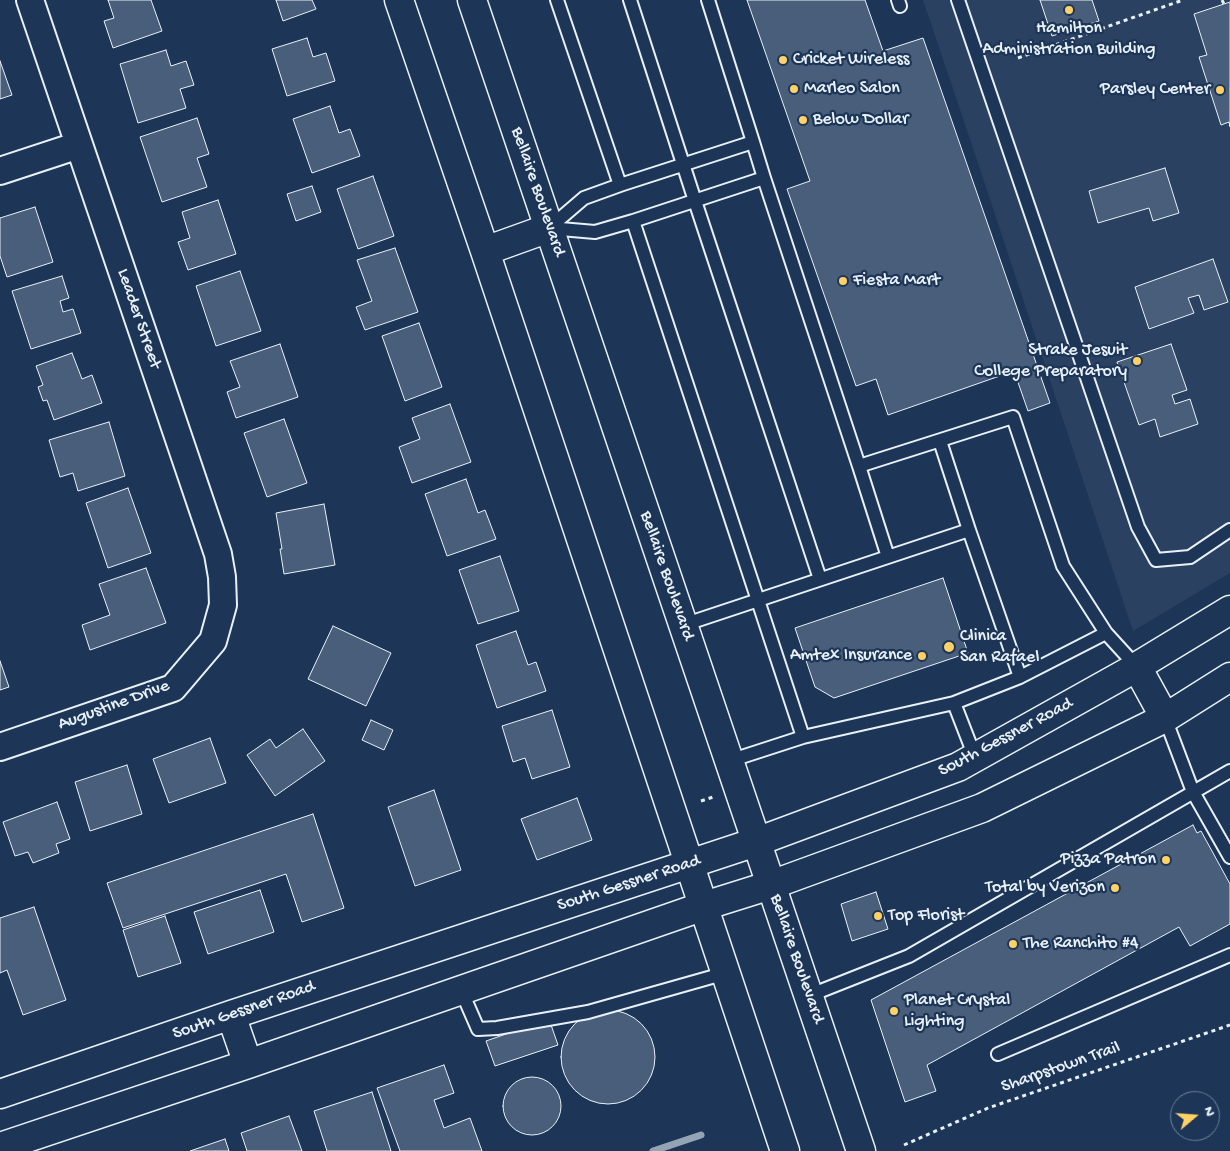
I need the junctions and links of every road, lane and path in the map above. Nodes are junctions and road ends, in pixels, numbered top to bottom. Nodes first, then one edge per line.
1 (30, 0) edge
2 (400, 0) edge
3 (472, 0) edge
4 (557, 0) edge
5 (630, 0) edge
6 (708, 0) edge
7 (958, 0) edge
8 (1183, 0) edge
9 (1222, 0) edge
10 (1224, 4) dead end
11 (1018, 58) dead end
12 (753, 142) junction
13 (79, 145) junction
14 (683, 164) junction
15 (0, 171) edge
16 (764, 178) junction
17 (620, 185) junction
18 (695, 201) junction
19 (633, 221) junction
20 (549, 228) junction
21 (485, 251) junction
22 (940, 441) junction
23 (859, 466) junction
24 (969, 530) junction
25 (1230, 530) edge
26 (888, 557) junction
27 (820, 579) junction
28 (758, 600) junction
29 (1230, 610) edge
30 (683, 625) junction
31 (1106, 633) junction
32 (213, 641) joint
33 (1137, 667) junction
34 (1020, 677) junction
35 (1230, 677) edge
36 (954, 703) junction
37 (1165, 718) junction
38 (803, 737) junction
39 (0, 747) edge
40 (975, 757) junction
41 (729, 761) junction
42 (1230, 771) edge
43 (1193, 792) junction
44 (712, 797) dead end
45 (701, 801) dead end
46 (756, 842) junction
47 (1230, 857) edge
48 (690, 864) junction
49 (771, 885) junction
50 (704, 906) junction
51 (1230, 954) edge
52 (726, 973) junction
53 (461, 990) junction
54 (808, 996) junction
55 (231, 1015) junction
56 (1230, 1025) edge
57 (998, 1054) dead end
58 (248, 1064) junction
59 (0, 1094) edge
60 (904, 1145) dead end
61 (0, 1147) edge
62 (786, 1151) edge
63 (861, 1151) edge

1 - 13 street, Leader Street
2 - 21 main road
3 - 20 main road, Bellaire Boulevard
4 - 17 lane
5 - 14 lane
6 - 12 lane
7 - 25 lane
8 - 11 path
9 - 10 path
12 - 14 lane
12 - 16 lane
13 - 15 street
13 - 32 street, Leader Street
14 - 17 lane
14 - 18 lane
16 - 18 lane
16 - 23 lane
17 - 20 lane
18 - 19 lane
18 - 27 lane
19 - 20 lane
19 - 28 lane
20 - 21 main road
20 - 30 main road, Bellaire Boulevard
21 - 48 main road
22 - 23 lane
22 - 24 lane
22 - 31 lane
23 - 26 lane
24 - 26 lane
24 - 34 lane
26 - 27 lane
27 - 28 lane
28 - 30 lane
28 - 38 lane
29 - 33 main road, South Gessner Road
30 - 41 main road, Bellaire Boulevard
31 - 33 lane
31 - 34 lane
32 - 39 street, Augustine Drive
33 - 37 main road
33 - 40 main road, South Gessner Road
34 - 36 lane
35 - 37 main road
36 - 38 lane
36 - 40 lane
37 - 43 lane
37 - 49 main road
38 - 41 lane
40 - 46 main road, South Gessner Road
41 - 46 main road, Bellaire Boulevard
42 - 43 lane
43 - 47 lane
43 - 54 lane
44 - 45 path
46 - 48 main road, South Gessner Road
46 - 49 main road, Bellaire Boulevard
48 - 50 main road
48 - 55 main road, South Gessner Road
49 - 50 main road
49 - 54 main road, Bellaire Boulevard
50 - 52 main road
50 - 53 main road
51 - 57 lane
52 - 53 lane
52 - 62 main road
53 - 58 main road
54 - 63 main road, Bellaire Boulevard
55 - 58 main road
55 - 59 main road, South Gessner Road
56 - 60 path, Sharpstown Trail
58 - 61 main road

